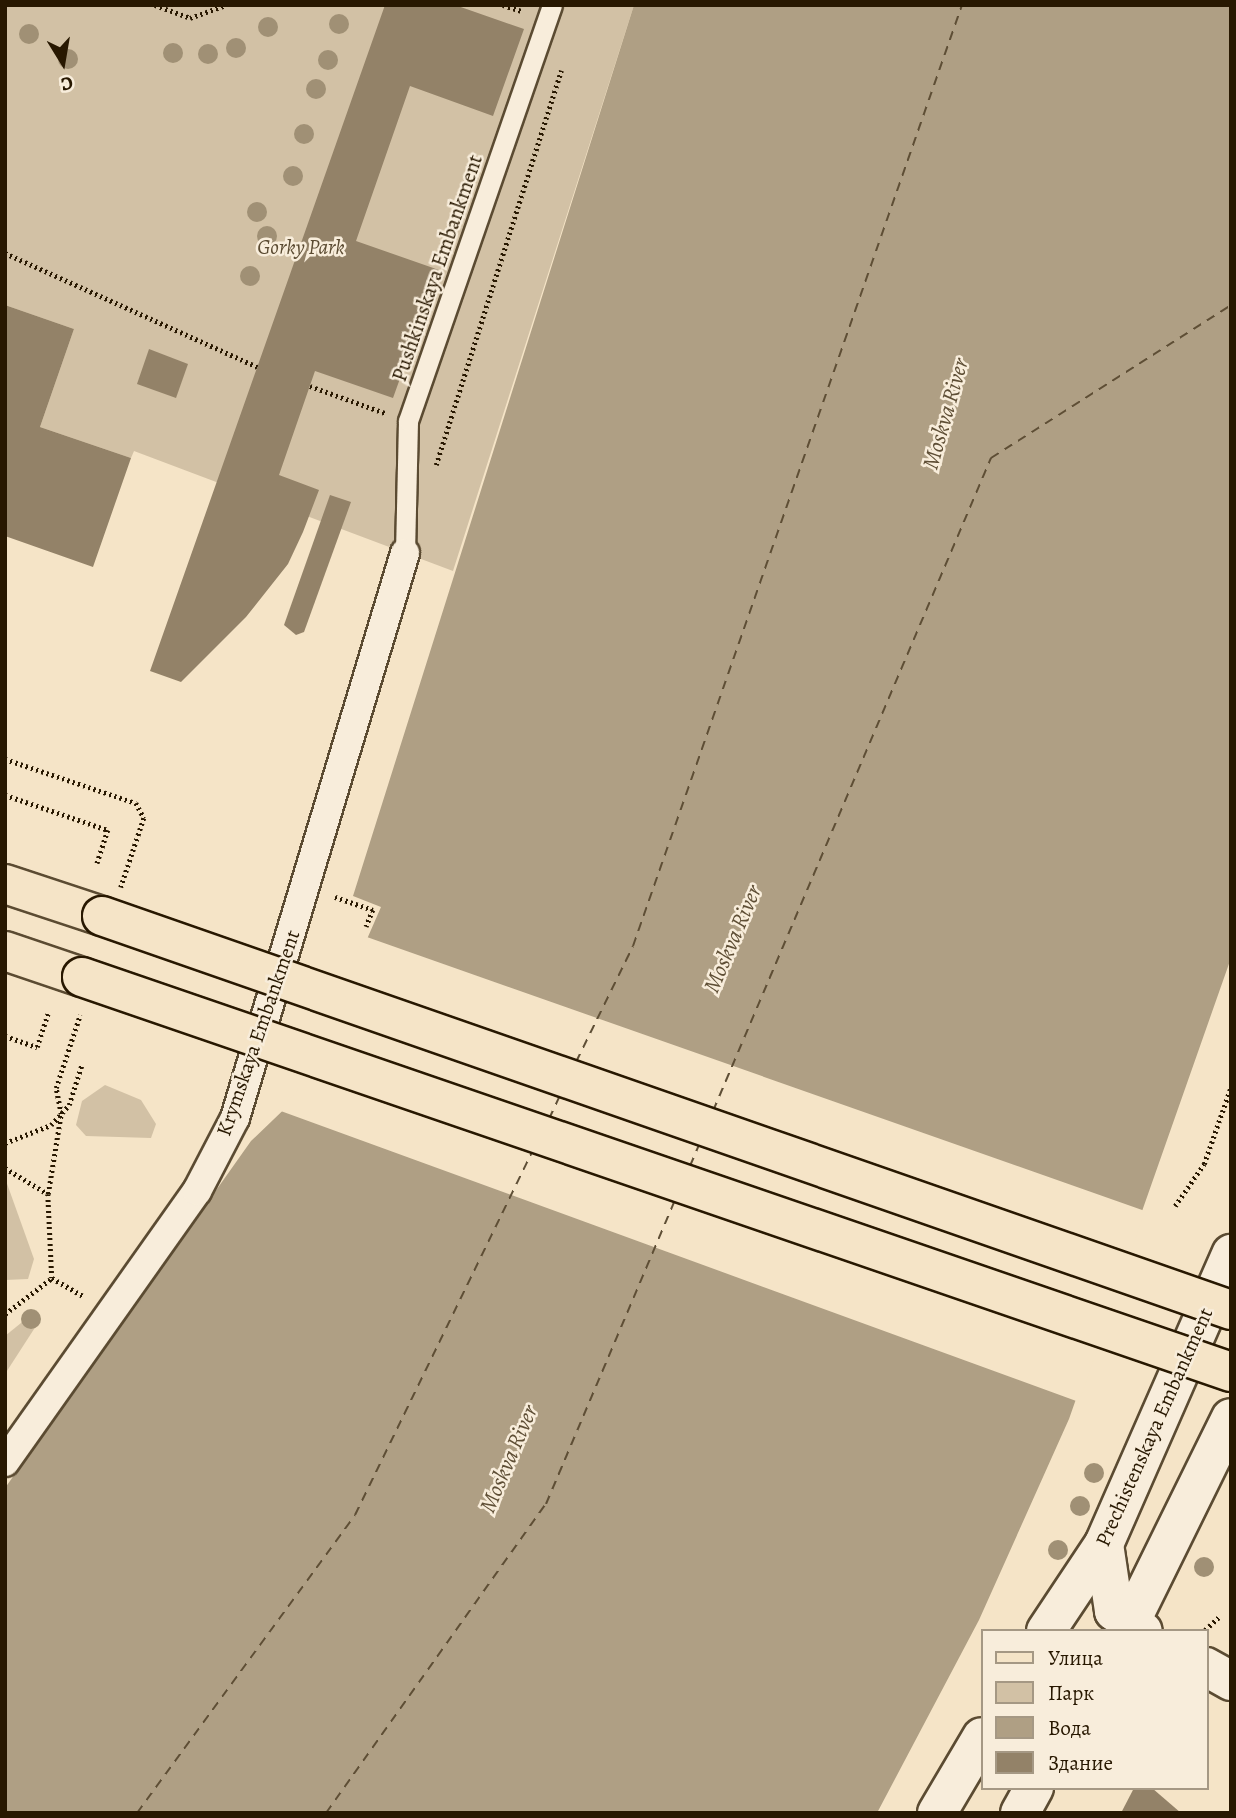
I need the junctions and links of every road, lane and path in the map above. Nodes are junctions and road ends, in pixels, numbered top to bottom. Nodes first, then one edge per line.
1 (155, 5) edge
2 (225, 5) edge
3 (552, 5) edge
4 (565, 58) dead end
5 (5, 253) edge
6 (257, 367) dead end
7 (310, 386) dead end
8 (408, 421) junction
9 (432, 477) dead end
10 (405, 553) joint
11 (5, 759) edge
12 (5, 795) edge
13 (116, 796) dead end
14 (97, 863) dead end
15 (5, 884) edge
16 (344, 900) dead end
17 (366, 927) dead end
18 (5, 951) edge
19 (48, 1014) dead end
20 (5, 1036) edge
21 (65, 1058) dead end
22 (82, 1064) dead end
23 (1231, 1087) edge
24 (61, 1114) junction
25 (5, 1143) edge
26 (5, 1168) edge
27 (48, 1194) junction
28 (1175, 1206) dead end
29 (1231, 1254) edge
30 (52, 1278) junction
31 (91, 1301) dead end
32 (1231, 1310) edge
33 (5, 1314) edge
34 (1231, 1373) edge
35 (1231, 1418) edge
36 (5, 1462) edge
37 (1104, 1544) junction
38 (1220, 1616) dead end
39 (1133, 1628) edge
40 (1047, 1629) edge
41 (1207, 1629) edge
42 (1208, 1668) edge
43 (1231, 1681) edge
44 (981, 1739) edge
45 (1033, 1790) edge
46 (937, 1813) edge
47 (1020, 1813) edge

1 - 2 path
3 - 8 lane, Pushkinskaya Embankment
4 - 9 path
5 - 6 path
7 - 8 path
8 - 10 lane, Pushkinskaya Embankment
10 - 36 street, Krymskaya Embankment
11 - 13 path
12 - 14 path
15 - 32 main road, bridge
16 - 17 path
18 - 34 main road, bridge
19 - 20 path
21 - 24 path
22 - 24 path
23 - 28 path
24 - 25 path
24 - 27 path
26 - 27 path
27 - 30 path
29 - 37 main road, Prechistenskaya Embankment
30 - 31 path
30 - 33 path
35 - 39 main road
37 - 39 main road
37 - 40 main road, Prechistenskaya Embankment
38 - 41 path
42 - 43 main road
44 - 46 main road
45 - 47 main road

